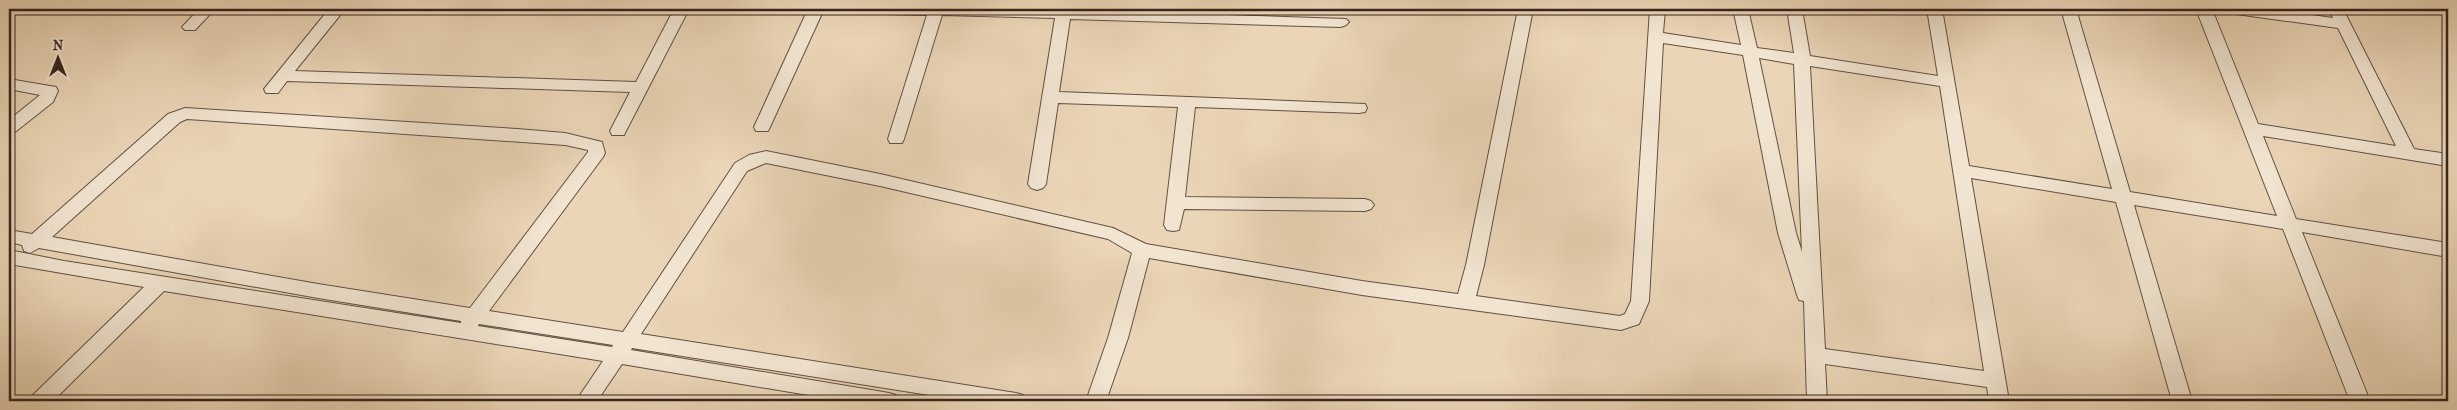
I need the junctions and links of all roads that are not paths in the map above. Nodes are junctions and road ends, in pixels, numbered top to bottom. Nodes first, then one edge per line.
1 (207, 9) edge
2 (337, 9) edge
3 (681, 9) edge
4 (816, 9) edge
5 (887, 9) edge
6 (1525, 9) edge
7 (1657, 9) edge
8 (1742, 9) edge
9 (1795, 9) edge
10 (1935, 9) edge
11 (2069, 9) edge
12 (2204, 9) edge
13 (2236, 9) edge
14 (2336, 9) edge
15 (936, 10) edge
16 (1200, 13) edge
17 (1063, 14) junction
18 (1340, 22) dead end
19 (2344, 24) junction
20 (190, 27) dead end
21 (1656, 37) junction
22 (1751, 50) junction
23 (1802, 58) junction
24 (1946, 82) junction
25 (9, 84) edge
26 (640, 87) junction
27 (1050, 97) junction
28 (1187, 102) junction
29 (1358, 108) dead end
30 (762, 127) dead end
31 (9, 128) edge
32 (2252, 129) junction
33 (618, 131) dead end
34 (896, 139) dead end
35 (2408, 153) junction
36 (2448, 160) edge
37 (1960, 170) junction
38 (1037, 184) dead end
39 (2123, 197) junction
40 (1176, 203) junction
41 (1365, 205) dead end
42 (2289, 224) junction
43 (1174, 225) dead end
44 (9, 236) edge
45 (36, 240) junction
46 (1142, 250) junction
47 (2448, 250) edge
48 (11, 260) edge
49 (160, 283) junction
50 (1465, 301) junction
51 (474, 315) junction
52 (1814, 322) junction
53 (462, 333) junction
54 (628, 339) junction
55 (1815, 355) junction
56 (616, 356) junction
57 (1995, 380) junction
58 (40, 401) edge
59 (586, 401) edge
60 (889, 401) edge
61 (1016, 401) edge
62 (1096, 401) edge
63 (1817, 401) edge
64 (1999, 401) edge
65 (2182, 401) edge
66 (2360, 401) edge

1 - 20 street
2 - 26 street
3 - 26 street
4 - 30 street
5 - 15 street
6 - 50 street
7 - 21 street
8 - 22 street
9 - 23 street
10 - 24 street
11 - 39 street
12 - 32 street
13 - 19 street
14 - 19 street
15 - 17 street
15 - 34 street
16 - 17 street
16 - 18 street
17 - 27 street
19 - 35 street
21 - 22 street
21 - 50 street
22 - 23 street
22 - 52 street
23 - 24 street
23 - 52 street
24 - 37 street
25 - 31 street
26 - 33 street
27 - 28 street
27 - 38 street
28 - 29 street
28 - 40 street
32 - 35 street
32 - 42 street
35 - 36 street
37 - 39 street
37 - 57 street
39 - 42 street
39 - 65 street
40 - 41 street
40 - 43 street
42 - 47 street
42 - 66 street
44 - 45 street
45 - 48 street
45 - 51 street
45 - 51 street
46 - 50 street
46 - 54 street
46 - 62 street
48 - 49 street
49 - 53 street
49 - 58 street
51 - 53 street
51 - 54 street
52 - 55 street
53 - 56 street
54 - 56 street
54 - 61 street
55 - 57 street
55 - 63 street
56 - 59 street
56 - 60 street
57 - 64 street

